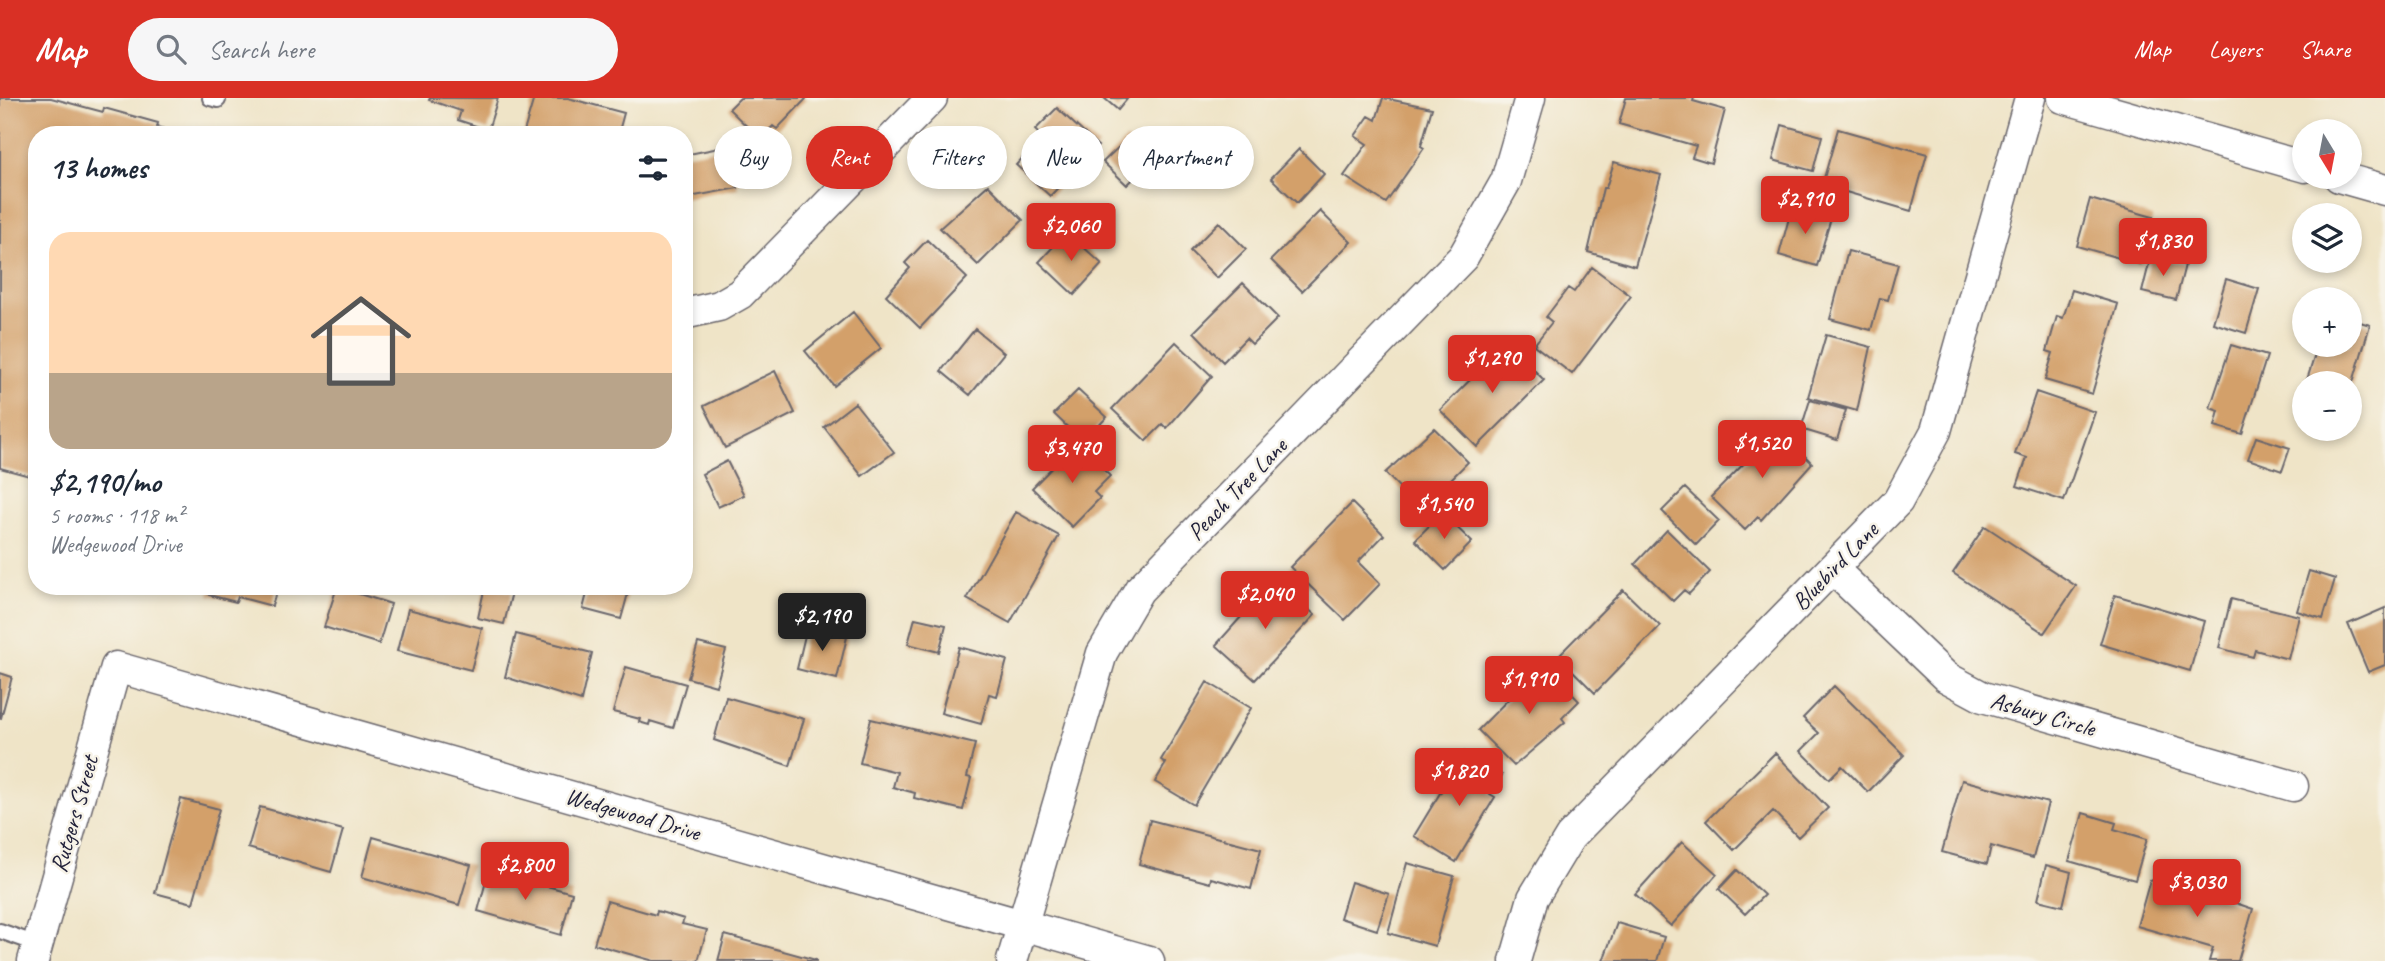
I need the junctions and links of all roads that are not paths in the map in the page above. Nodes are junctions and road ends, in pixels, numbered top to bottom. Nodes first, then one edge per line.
1 (932, 98) edge
2 (1530, 98) edge
3 (2030, 98) edge
4 (2063, 98) edge
5 (2292, 163) edge
6 (2362, 184) edge
7 (2385, 190) edge
8 (693, 312) edge
9 (1833, 569) junction
10 (116, 667) joint
11 (2293, 786) dead end
12 (1023, 925) junction
13 (0, 932) edge
14 (35, 952) edge
15 (1112, 956) edge
16 (1012, 961) edge
17 (1149, 961) edge
18 (1515, 961) edge

1 - 8 street
2 - 12 street, Peach Tree Lane
3 - 9 street, Bluebird Lane
4 - 5 street
6 - 7 street
9 - 11 street, Asbury Circle
9 - 18 street, Bluebird Lane
10 - 12 street, Wedgewood Drive
10 - 14 street, Rutgers Street
12 - 15 street, Wedgewood Drive
12 - 16 street, Peach Tree Lane
13 - 14 lane
15 - 17 street, Wedgewood Drive

